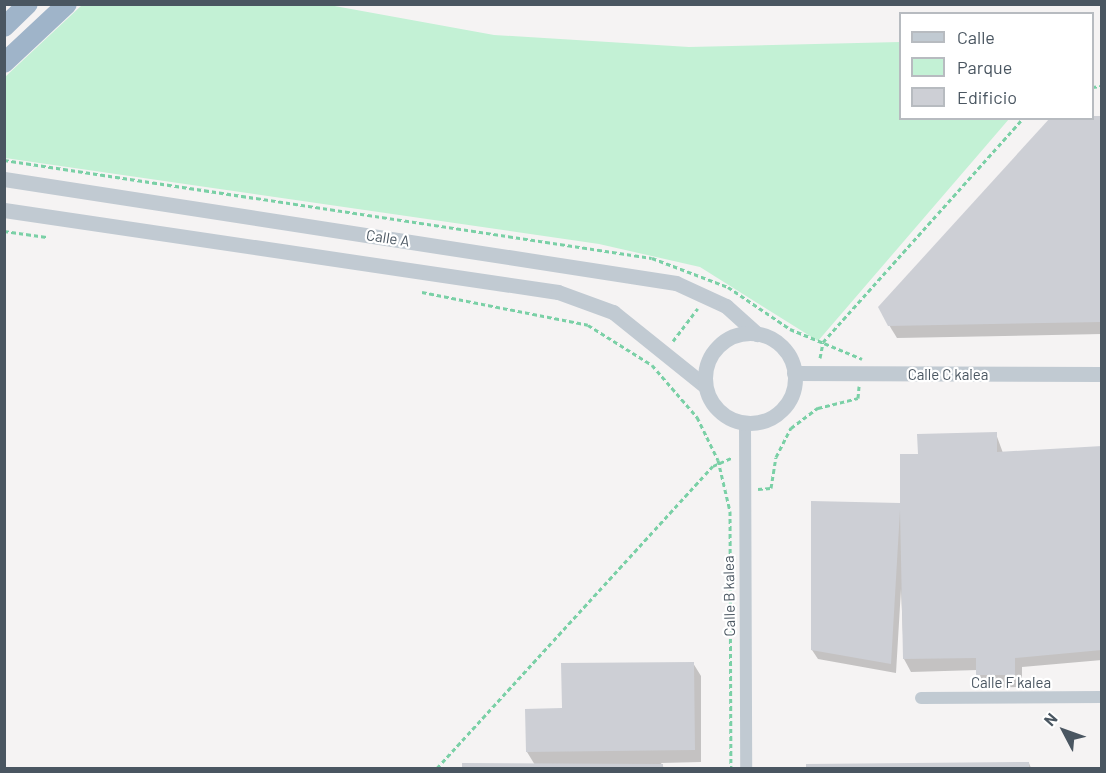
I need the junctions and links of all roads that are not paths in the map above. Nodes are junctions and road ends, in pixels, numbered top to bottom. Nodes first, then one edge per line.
1 (28, 4) edge
2 (67, 4) edge
3 (4, 27) edge
4 (4, 63) edge
5 (4, 179) edge
6 (4, 210) edge
7 (757, 334) junction
8 (794, 373) junction
9 (1101, 374) edge
10 (705, 386) junction
11 (745, 423) junction
12 (1101, 697) edge
13 (921, 698) dead end
14 (746, 768) edge

1 - 3 highway
2 - 4 highway
5 - 7 street, Calle A
6 - 10 street, Calle A
7 - 8 street
7 - 10 street
8 - 9 street, Calle C kalea
8 - 11 street
10 - 11 street
11 - 14 street, Calle B kalea
12 - 13 street, Calle F kalea

